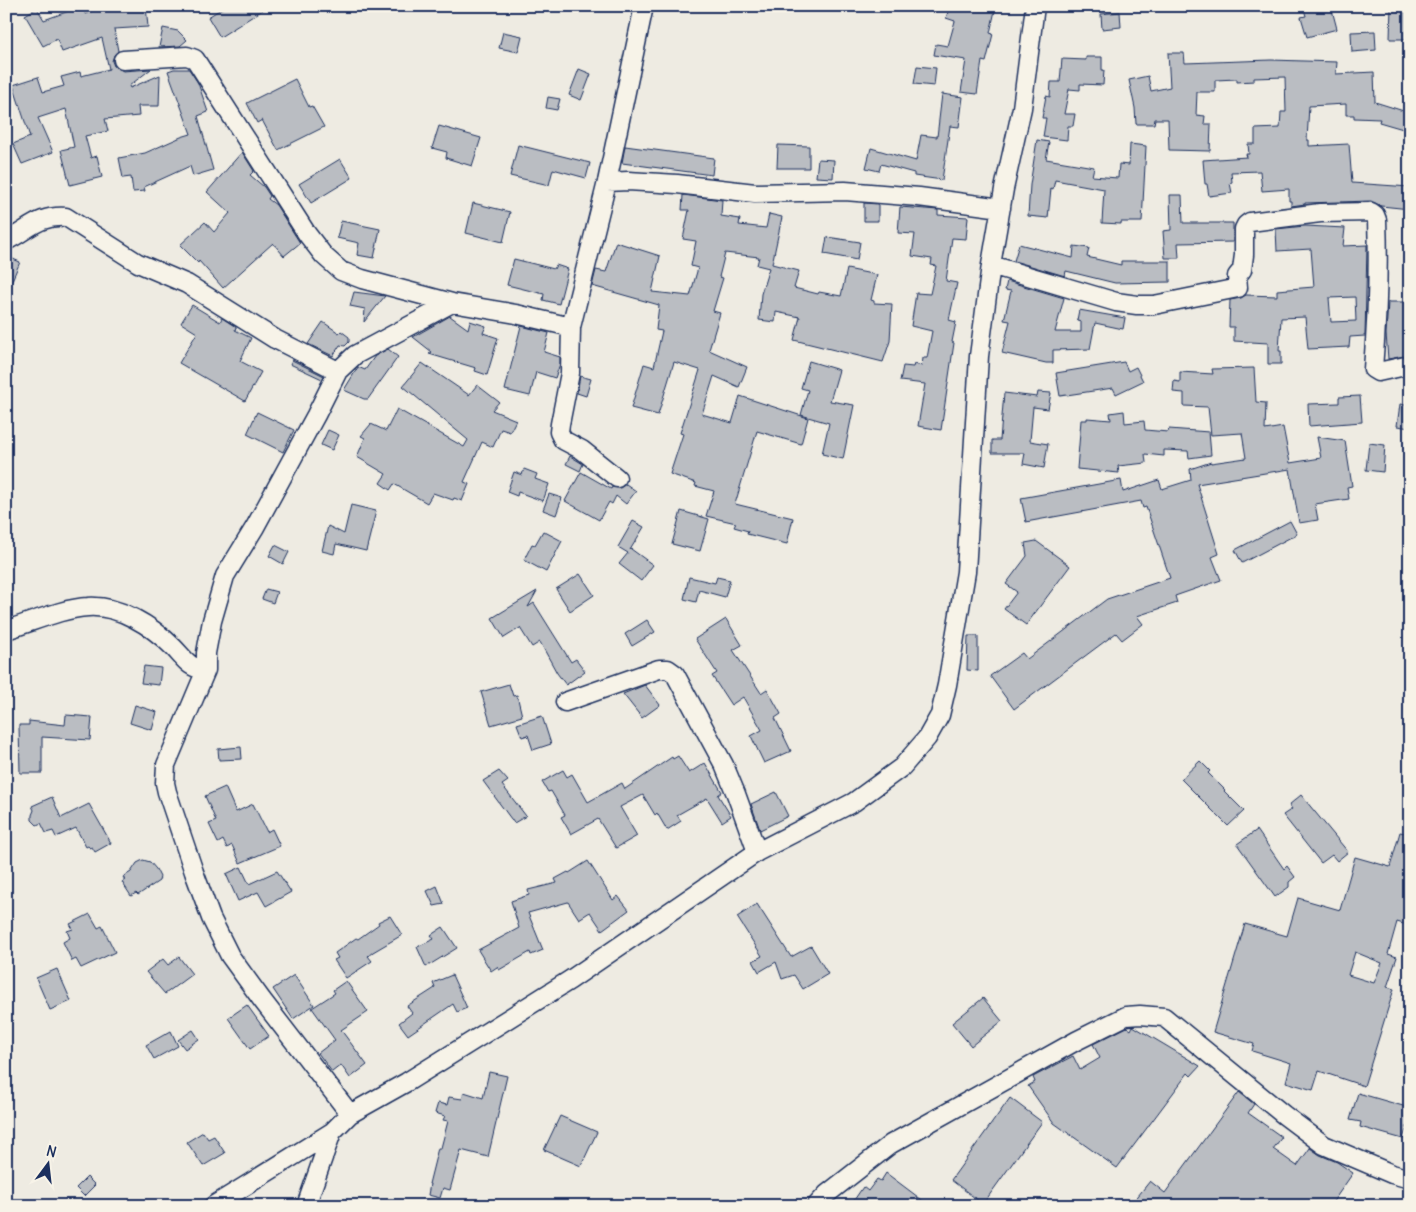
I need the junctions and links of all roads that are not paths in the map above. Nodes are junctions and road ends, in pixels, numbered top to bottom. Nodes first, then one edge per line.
1 (644, 6) edge
2 (1034, 6) edge
3 (123, 60) dead end
4 (607, 182) junction
5 (1001, 208) junction
6 (6, 241) edge
7 (991, 265) junction
8 (452, 303) junction
9 (571, 326) junction
10 (1410, 365) edge
11 (338, 371) junction
12 (617, 478) dead end
13 (6, 630) edge
14 (206, 670) junction
15 (565, 702) dead end
16 (757, 852) junction
17 (350, 1114) junction
18 (332, 1132) junction
19 (1410, 1179) edge
20 (213, 1206) edge
21 (306, 1206) edge
22 (816, 1206) edge

1 - 4 street
2 - 5 street
3 - 8 street
4 - 5 street
4 - 9 street
5 - 7 street
6 - 11 street
7 - 10 street
7 - 16 street
8 - 9 street
8 - 11 street
9 - 12 street
11 - 14 street
13 - 14 street
14 - 17 street
15 - 16 street
16 - 17 street
17 - 18 street
18 - 20 street
18 - 21 street
19 - 22 street

